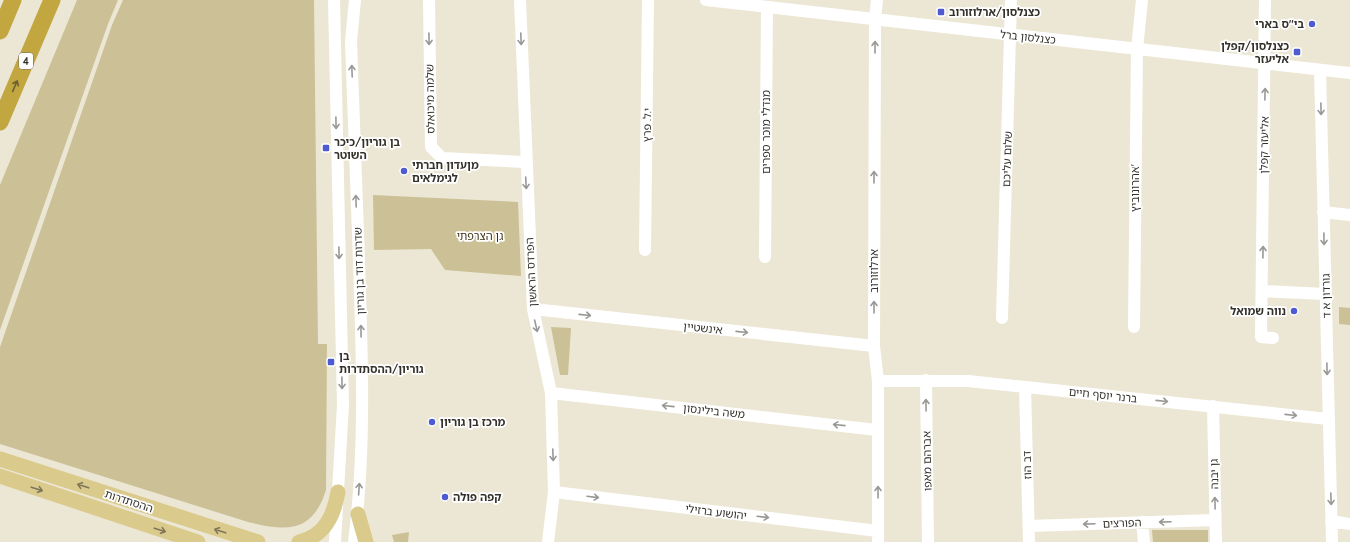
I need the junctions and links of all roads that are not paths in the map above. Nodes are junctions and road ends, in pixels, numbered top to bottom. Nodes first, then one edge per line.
1 (13, 0) edge
2 (52, 0) edge
3 (334, 0) edge
4 (355, 0) edge
5 (429, 0) edge
6 (520, 0) edge
7 (648, 0) edge
8 (706, 0) edge
9 (878, 0) edge
10 (1011, 0) edge
11 (1142, 0) edge
12 (1265, 0) edge
13 (767, 7) junction
14 (875, 19) junction
15 (0, 30) edge
16 (1010, 36) junction
17 (1136, 49) junction
18 (1266, 64) junction
19 (1320, 70) junction
20 (1350, 73) edge
21 (0, 122) edge
22 (525, 162) junction
23 (1323, 212) junction
24 (1350, 215) edge
25 (645, 250) dead end
26 (765, 257) dead end
27 (1262, 290) junction
28 (1325, 294) junction
29 (533, 309) junction
30 (1002, 318) dead end
31 (1134, 327) dead end
32 (1274, 338) dead end
33 (874, 346) junction
34 (926, 380) junction
35 (878, 381) junction
36 (1025, 387) junction
37 (551, 393) junction
38 (1213, 406) junction
39 (1328, 419) junction
40 (877, 430) junction
41 (0, 458) edge
42 (0, 476) edge
43 (338, 492) junction
44 (554, 492) junction
45 (358, 514) junction
46 (1215, 520) junction
47 (1331, 521) junction
48 (1142, 522) junction
49 (1350, 524) edge
50 (1029, 526) junction
51 (878, 537) edge
52 (198, 542) edge
53 (258, 542) edge
54 (299, 542) edge
55 (335, 542) edge
56 (354, 542) edge
57 (366, 542) edge
58 (548, 542) edge
59 (928, 542) edge
60 (1029, 542) edge
61 (1144, 542) edge
62 (1216, 542) edge
63 (1332, 542) edge

1 - 15 highway
21 -> 2 highway, 4
3 -> 43 street, שדרות דוד בן גוריון
45 -> 4 street, שדרות דוד בן גוריון
5 -> 22 street, שלמה מיכואלס
6 -> 22 street, הפרדס הראשון
7 - 25 street, י.ל. פרץ
8 - 13 street, כצנלסון ברל
9 - 14 street, ארלוזורוב
10 - 16 street, שלום עליכם
11 - 17 street, אהרונוביץ'
12 - 18 street, אליעזר קפלן
13 - 14 street, כצנלסון ברל
13 - 26 street, מנדלי מוכר ספרים
14 - 16 street, כצנלסון ברל
33 -> 14 street, ארלוזורוב
16 - 17 street, כצנלסון ברל
16 - 30 street, שלום עליכם
17 - 18 street, כצנלסון ברל
17 - 31 street, אהרונוביץ'
18 - 19 street, כצנלסון ברל
27 -> 18 street, אליעזר קפלן
19 - 20 street, כצנלסון ברל
19 -> 23 street, גורדון א ד
22 -> 29 street, הפרדס הראשון
23 - 24 street
23 -> 28 street, גורדון א ד
27 - 28 street
27 - 32 street, אליעזר קפלן
28 -> 39 street, גורדון א ד
29 -> 33 street, אינשטיין
29 -> 37 street, הפרדס הראשון
33 - 35 street, ארלוזורוב
34 - 35 street, ברנר יוסף חיים
34 - 36 street, ברנר יוסף חיים
59 -> 34 street, אברהם מאפו
35 - 40 street, ארלוזורוב
36 -> 38 street, ברנר יוסף חיים
36 - 50 street, דב הוז
40 -> 37 street, משה בילינסון
37 -> 44 street, הפרדס הראשון
38 -> 39 street, ברנר יוסף חיים
46 -> 38 street, גן יבנה
39 -> 47 street, גורדון א ד
51 -> 40 street, ארלוזורוב
53 -> 41 main road, ההסתדרות
42 -> 52 main road, ההסתדרות
43 - 54 main road
43 - 55 street, שדרות דוד בן גוריון
44 -> 51 street, יהושוע ברזילי
44 - 58 street, הפרדס הראשון
45 - 56 street, שדרות דוד בן גוריון
45 - 57 main road
46 -> 48 street, הפורצים
46 - 62 street, גן יבנה
47 - 49 street
47 - 63 street, גורדון א ד
48 -> 50 street, הפורצים
48 - 61 street
50 - 60 street, דב הוז

